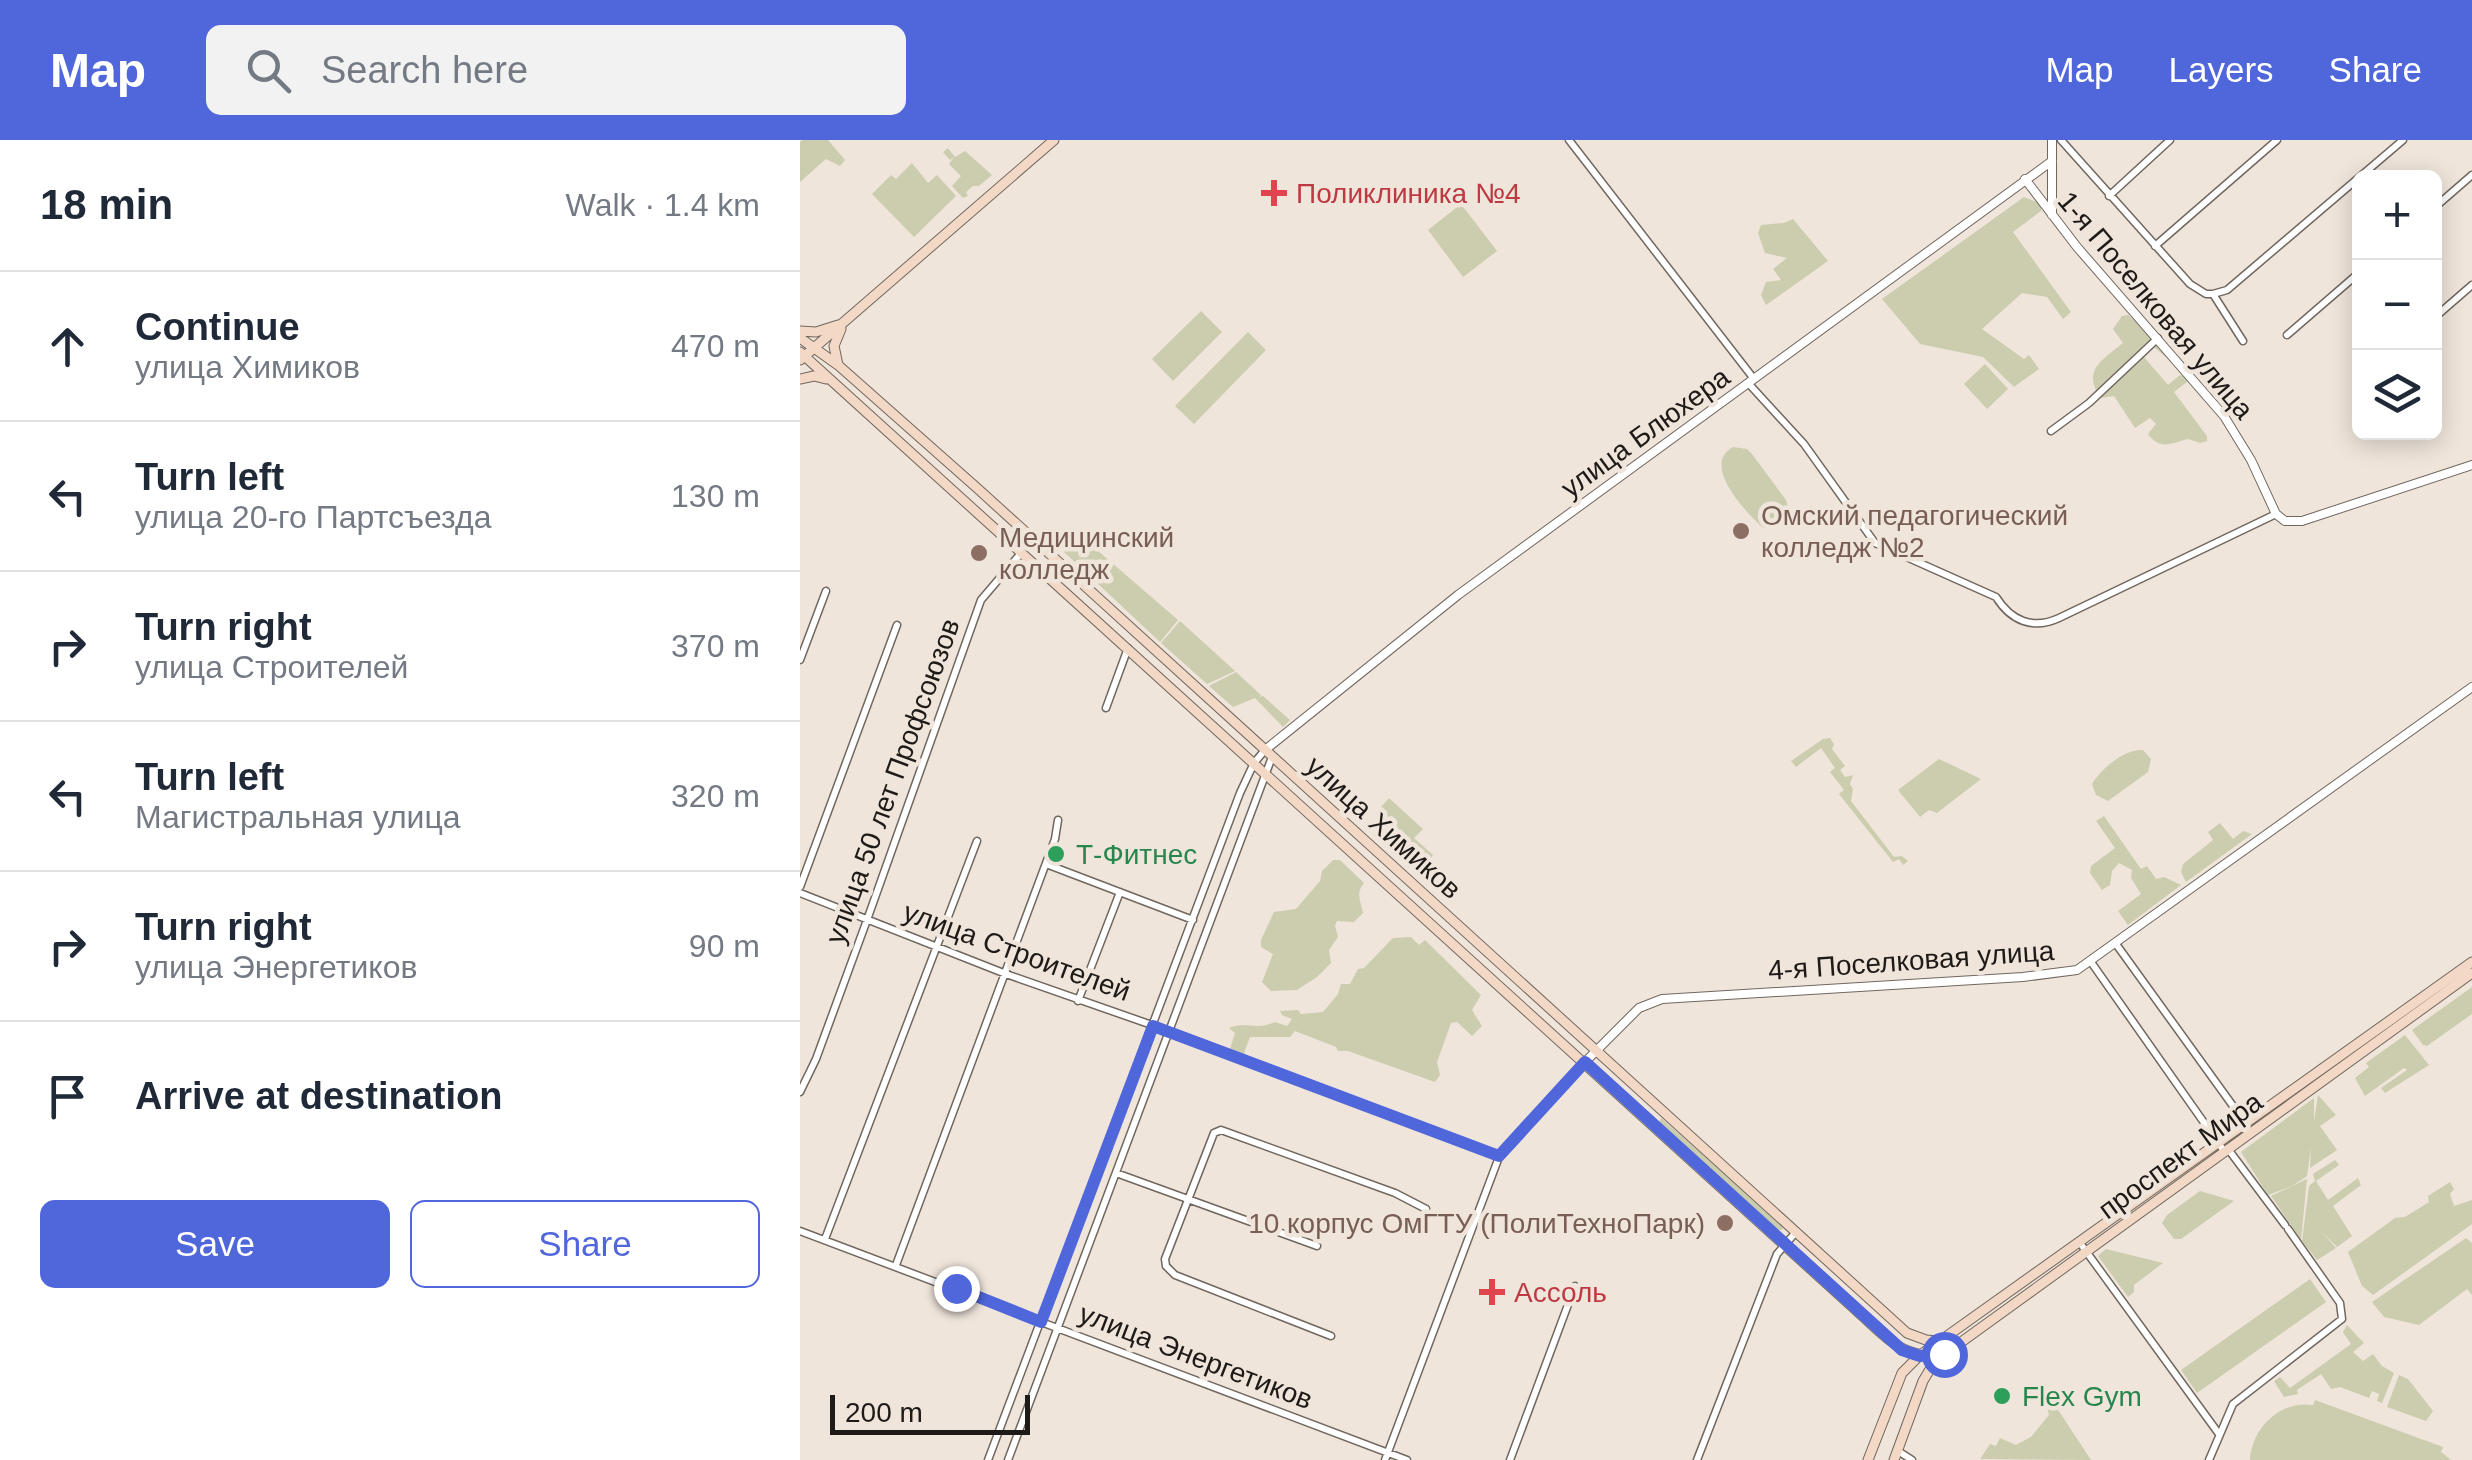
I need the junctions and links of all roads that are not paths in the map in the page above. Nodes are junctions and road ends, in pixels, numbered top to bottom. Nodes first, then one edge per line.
1 (1054, 140) edge
2 (1569, 140) edge
3 (2170, 140) edge
4 (2277, 140) edge
5 (2403, 140) edge
6 (2057, 142) edge
7 (2052, 161) junction
8 (2472, 175) edge
9 (2025, 180) junction
10 (2109, 196) junction
11 (2442, 201) edge
12 (2052, 214) junction
13 (2155, 246) junction
14 (2352, 279) edge
15 (2472, 285) edge
16 (2213, 294) junction
17 (2442, 311) edge
18 (845, 322) junction
19 (800, 335) edge
20 (2287, 335) dead end
21 (2158, 338) junction
22 (2243, 342) dead end
23 (815, 348) junction
24 (802, 356) edge
25 (838, 365) junction
26 (800, 378) edge
27 (834, 382) junction
28 (1752, 382) junction
29 (2051, 431) dead end
30 (2472, 465) edge
31 (982, 494) junction
32 (972, 506) junction
33 (2276, 514) junction
34 (1034, 540) junction
35 (1023, 552) junction
36 (1086, 587) junction
37 (826, 591) dead end
38 (1076, 599) junction
39 (898, 625) dead end
40 (1139, 634) junction
41 (1128, 647) junction
42 (800, 660) edge
43 (2472, 686) edge
44 (1106, 708) dead end
45 (1269, 752) junction
46 (1254, 763) junction
47 (1264, 772) junction
48 (1058, 820) dead end
49 (977, 842) dead end
50 (1382, 856) junction
51 (1046, 864) junction
52 (1371, 869) junction
53 (800, 890) edge
54 (1120, 892) junction
55 (867, 920) junction
56 (1193, 920) junction
57 (1464, 931) junction
58 (1454, 943) junction
59 (2116, 944) junction
60 (936, 947) junction
61 (2091, 962) junction
62 (2472, 962) edge
63 (2472, 973) edge
64 (1006, 974) junction
65 (1078, 1001) junction
66 (1153, 1026) junction
67 (1169, 1031) junction
68 (1595, 1051) junction
69 (1585, 1062) junction
70 (800, 1092) edge
71 (1662, 1112) junction
72 (1651, 1124) junction
73 (2246, 1124) junction
74 (2223, 1147) junction
75 (1499, 1156) junction
76 (1116, 1172) junction
77 (1188, 1200) junction
78 (1426, 1209) dead end
79 (800, 1230) edge
80 (1796, 1232) junction
81 (824, 1240) junction
82 (1785, 1244) junction
83 (1317, 1246) dead end
84 (2083, 1247) junction
85 (896, 1265) junction
86 (1575, 1286) dead end
87 (1041, 1322) junction
88 (1058, 1328) junction
89 (1331, 1336) dead end
90 (1912, 1336) junction
91 (1939, 1341) junction
92 (1902, 1350) junction
93 (1944, 1354) junction
94 (1920, 1356) junction
95 (1902, 1374) junction
96 (1923, 1381) junction
97 (2219, 1434) junction
98 (1896, 1455) edge
99 (1386, 1456) edge
100 (988, 1460) edge
101 (1008, 1460) edge
102 (1407, 1460) edge
103 (1510, 1460) edge
104 (1697, 1460) edge
105 (1868, 1460) edge
106 (1912, 1460) edge
107 (2209, 1460) edge

1 - 18 main road
2 - 28 street
3 - 10 street
4 - 13 street
5 - 16 street
6 - 7 street
6 - 10 street
7 - 9 street, улица Блюхера
7 - 12 street
8 - 11 street
9 - 12 street, 1-я Поселковая улица
9 - 28 street, улица Блюхера
10 - 13 street
12 - 21 street, 1-я Поселковая улица
13 - 16 street
14 - 20 street
15 - 17 street
16 - 22 street
18 - 19 main road
18 - 23 main road
18 - 25 main road
19 - 23 main road, улица Химиков
21 - 29 street
21 - 33 street, 1-я Поселковая улица
23 - 24 main road
23 - 25 main road, улица Химиков
24 - 27 main road, улица Химиков
25 - 31 main road, улица Химиков
26 - 27 main road
27 - 32 main road, улица Химиков
28 - 33 street
28 - 45 street, улица Блюхера
30 - 33 street
31 - 32 main road
31 - 34 main road, улица Химиков
32 - 35 main road, улица Химиков
34 - 35 main road
34 - 36 main road, улица Химиков
35 - 38 main road, улица Химиков
35 - 55 street, улица 50 лет Профсоюзов
36 - 38 main road
36 - 40 main road, улица Химиков
37 - 42 street
38 - 41 main road, улица Химиков
39 - 53 street
40 - 41 main road
40 - 45 main road, улица Химиков
41 - 44 street
41 - 46 main road, улица Химиков
43 - 59 street, 4-я Поселковая улица
45 - 46 street
45 - 47 street
45 - 50 main road, улица Химиков
46 - 47 main road, улица Химиков
46 - 56 street
47 - 52 main road, улица Химиков
47 - 67 street
48 - 51 street
49 - 60 street
50 - 52 main road
50 - 57 main road, улица Химиков
51 - 54 street
51 - 64 street
52 - 58 main road, улица Химиков
53 - 55 street, улица Строителей
54 - 56 street
54 - 65 street
55 - 60 street, улица Строителей
55 - 70 street, улица 50 лет Профсоюзов
56 - 66 street
57 - 58 main road
57 - 68 main road, улица Химиков
58 - 69 main road, улица Химиков
59 - 61 street, 4-я Поселковая улица
59 - 73 street
60 - 64 street, улица Строителей
60 - 81 street
61 - 68 street, 4-я Поселковая улица
61 - 74 street
62 - 73 main road, проспект Мира
63 - 74 main road, проспект Мира
64 - 65 street, улица Строителей
64 - 85 street
65 - 66 street, улица Строителей
66 - 67 street, улица Строителей
66 - 87 street
67 - 75 street, улица Строителей
67 - 76 street
68 - 69 street, 4-я Поселковая улица
68 - 71 main road, улица Химиков
69 - 72 main road, улица Химиков
69 - 75 street
71 - 72 main road
71 - 80 main road, улица Химиков
72 - 82 main road, улица Химиков
73 - 74 main road, проспект Мира
74 - 84 main road, проспект Мира
74 - 97 street
75 - 99 street
76 - 77 street
76 - 88 street
77 - 78 street
77 - 83 street
77 - 89 street
79 - 81 street, улица Энергетиков
80 - 82 street
80 - 90 main road, улица Химиков
81 - 85 street, улица Энергетиков
82 - 92 main road, улица Химиков
82 - 104 street
84 - 91 main road, проспект Мира
84 - 93 main road, проспект Мира
84 - 97 street
85 - 87 street, улица Энергетиков
86 - 103 street
87 - 88 street, улица Энергетиков
87 - 100 street
88 - 99 street, улица Энергетиков
88 - 101 street
90 - 91 main road
90 - 94 main road, проспект Мира
91 - 94 main road, проспект Мира
92 - 94 main road, улица Химиков
92 - 95 main road
93 - 94 main road, улица Химиков
93 - 96 main road, проспект Мира
94 - 95 main road, проспект Мира
94 - 96 main road, проспект Мира
95 - 105 main road, проспект Мира
96 - 98 main road, проспект Мира
97 - 107 street
98 - 106 street
99 - 102 street, улица Энергетиков

